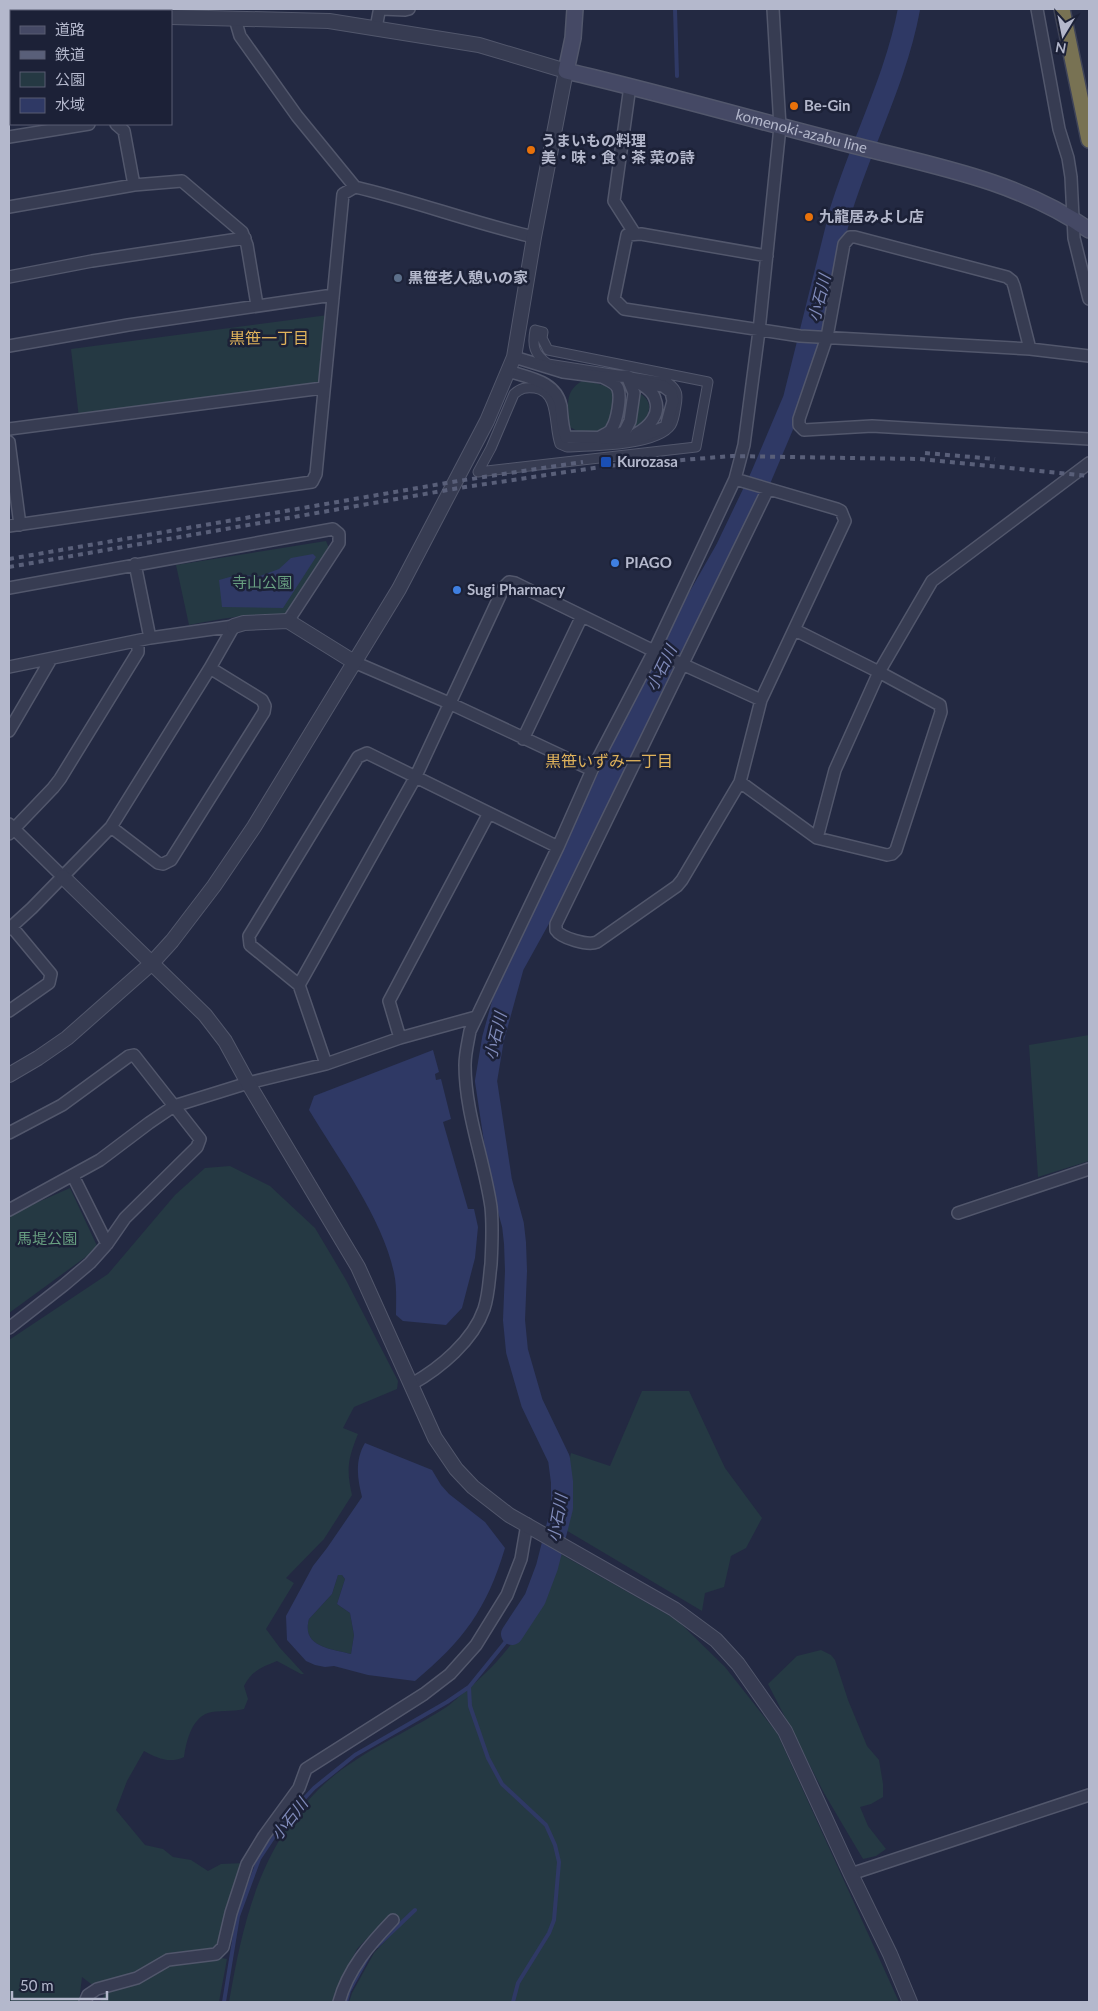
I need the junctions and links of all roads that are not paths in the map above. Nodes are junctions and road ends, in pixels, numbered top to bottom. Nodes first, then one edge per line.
1 (409, 9) edge
2 (575, 9) edge
3 (774, 9) edge
4 (1037, 9) edge
5 (1062, 9) edge
6 (225, 16) edge
7 (172, 17) edge
8 (376, 28) junction
9 (566, 71) junction
10 (630, 86) junction
11 (83, 125) edge
12 (117, 125) edge
13 (780, 126) junction
14 (9, 137) edge
15 (1089, 140) edge
16 (134, 185) junction
17 (355, 187) junction
18 (9, 207) edge
19 (1072, 218) junction
20 (1089, 230) edge
21 (635, 234) junction
22 (534, 237) junction
23 (246, 238) junction
24 (767, 256) junction
25 (9, 277) edge
26 (333, 295) junction
27 (1089, 298) edge
28 (257, 305) junction
29 (759, 331) junction
30 (827, 337) junction
31 (9, 346) edge
32 (1030, 349) junction
33 (1089, 356) edge
34 (514, 357) junction
35 (508, 371) junction
36 (627, 376) junction
37 (602, 378) junction
38 (638, 382) junction
39 (323, 388) junction
40 (9, 429) edge
41 (597, 438) junction
42 (617, 438) junction
43 (1089, 439) edge
44 (9, 442) edge
45 (1089, 463) edge
46 (739, 480) junction
47 (765, 488) junction
48 (14, 526) edge
49 (135, 564) junction
50 (9, 588) edge
51 (582, 616) junction
52 (288, 621) junction
53 (234, 626) junction
54 (795, 630) junction
55 (150, 638) junction
56 (138, 641) junction
57 (657, 652) junction
58 (51, 659) junction
59 (354, 662) junction
60 (680, 663) junction
61 (9, 667) edge
62 (210, 668) junction
63 (879, 672) junction
64 (761, 700) junction
65 (449, 703) junction
66 (9, 731) edge
67 (523, 739) junction
68 (592, 770) junction
69 (415, 778) junction
70 (740, 782) junction
71 (489, 813) junction
72 (111, 827) junction
73 (10, 829) edge
74 (817, 838) junction
75 (558, 847) junction
76 (63, 877) junction
77 (10, 928) edge
78 (152, 963) junction
79 (299, 985) junction
80 (9, 1010) edge
81 (476, 1016) junction
82 (400, 1038) junction
83 (326, 1064) junction
84 (9, 1075) edge
85 (248, 1083) junction
86 (174, 1106) junction
87 (9, 1133) edge
88 (1089, 1168) edge
89 (73, 1176) junction
90 (9, 1210) edge
91 (958, 1213) dead end
92 (107, 1244) junction
93 (9, 1328) edge
94 (412, 1384) junction
95 (527, 1524) junction
96 (1089, 1795) edge
97 (851, 1874) junction
98 (393, 1920) dead end
99 (86, 2002) edge
100 (339, 2002) edge
101 (910, 2002) edge

1 - 8 street
2 - 9 main road
3 - 13 street
4 - 19 street
5 - 15 highway
6 - 7 street
6 - 8 street
6 - 17 street
8 - 9 street
9 - 10 main road, komenoki-azabu line
9 - 22 street
10 - 13 main road, komenoki-azabu line
10 - 21 street
11 - 14 street
12 - 16 street
13 - 19 main road, komenoki-azabu line
13 - 24 street
16 - 18 street
16 - 23 street
17 - 22 street
17 - 26 street
19 - 20 main road, komenoki-azabu line
19 - 27 street
21 - 24 street
21 - 29 street
22 - 34 street
23 - 25 street
23 - 28 street
24 - 29 street
26 - 28 street
26 - 39 street
28 - 31 street
29 - 30 street
29 - 46 street
30 - 32 street
30 - 32 street
30 - 43 street
32 - 33 street
34 - 35 street
34 - 37 street
35 - 41 street
35 - 59 street
36 - 36 street
36 - 37 street
36 - 38 street
36 - 42 street
37 - 41 street
38 - 42 street
38 - 42 street
39 - 40 street
39 - 48 street
41 - 42 street
44 - 48 street
45 - 63 street
46 - 47 street
46 - 57 street
47 - 54 street
47 - 60 street
49 - 50 street
49 - 52 street
49 - 55 street
51 - 57 street
51 - 65 street
51 - 67 street
52 - 53 street
52 - 59 street
53 - 55 street
53 - 62 street
54 - 63 street
54 - 64 street
55 - 56 street
56 - 58 street
56 - 73 street
57 - 60 street
57 - 68 street
58 - 61 street
58 - 66 street
59 - 65 street
59 - 78 street
60 - 64 street
60 - 70 street
62 - 72 street
62 - 72 street
63 - 74 street
63 - 74 street
64 - 70 street
65 - 67 street
65 - 69 street
67 - 68 street
68 - 75 street
69 - 71 street
69 - 79 street
69 - 79 street
70 - 74 street
71 - 75 street
71 - 82 street
72 - 76 street
73 - 76 street
75 - 81 street
76 - 77 street
76 - 78 street
77 - 80 street
78 - 84 street
78 - 85 street
79 - 83 street
81 - 82 street
81 - 94 street
82 - 83 street
83 - 85 street
85 - 86 street
85 - 94 street
86 - 87 street
86 - 89 street
86 - 92 street
88 - 91 street
89 - 90 street
89 - 92 street
92 - 93 street
94 - 95 street
95 - 97 street
95 - 99 street
96 - 97 street
97 - 101 street
98 - 100 street

